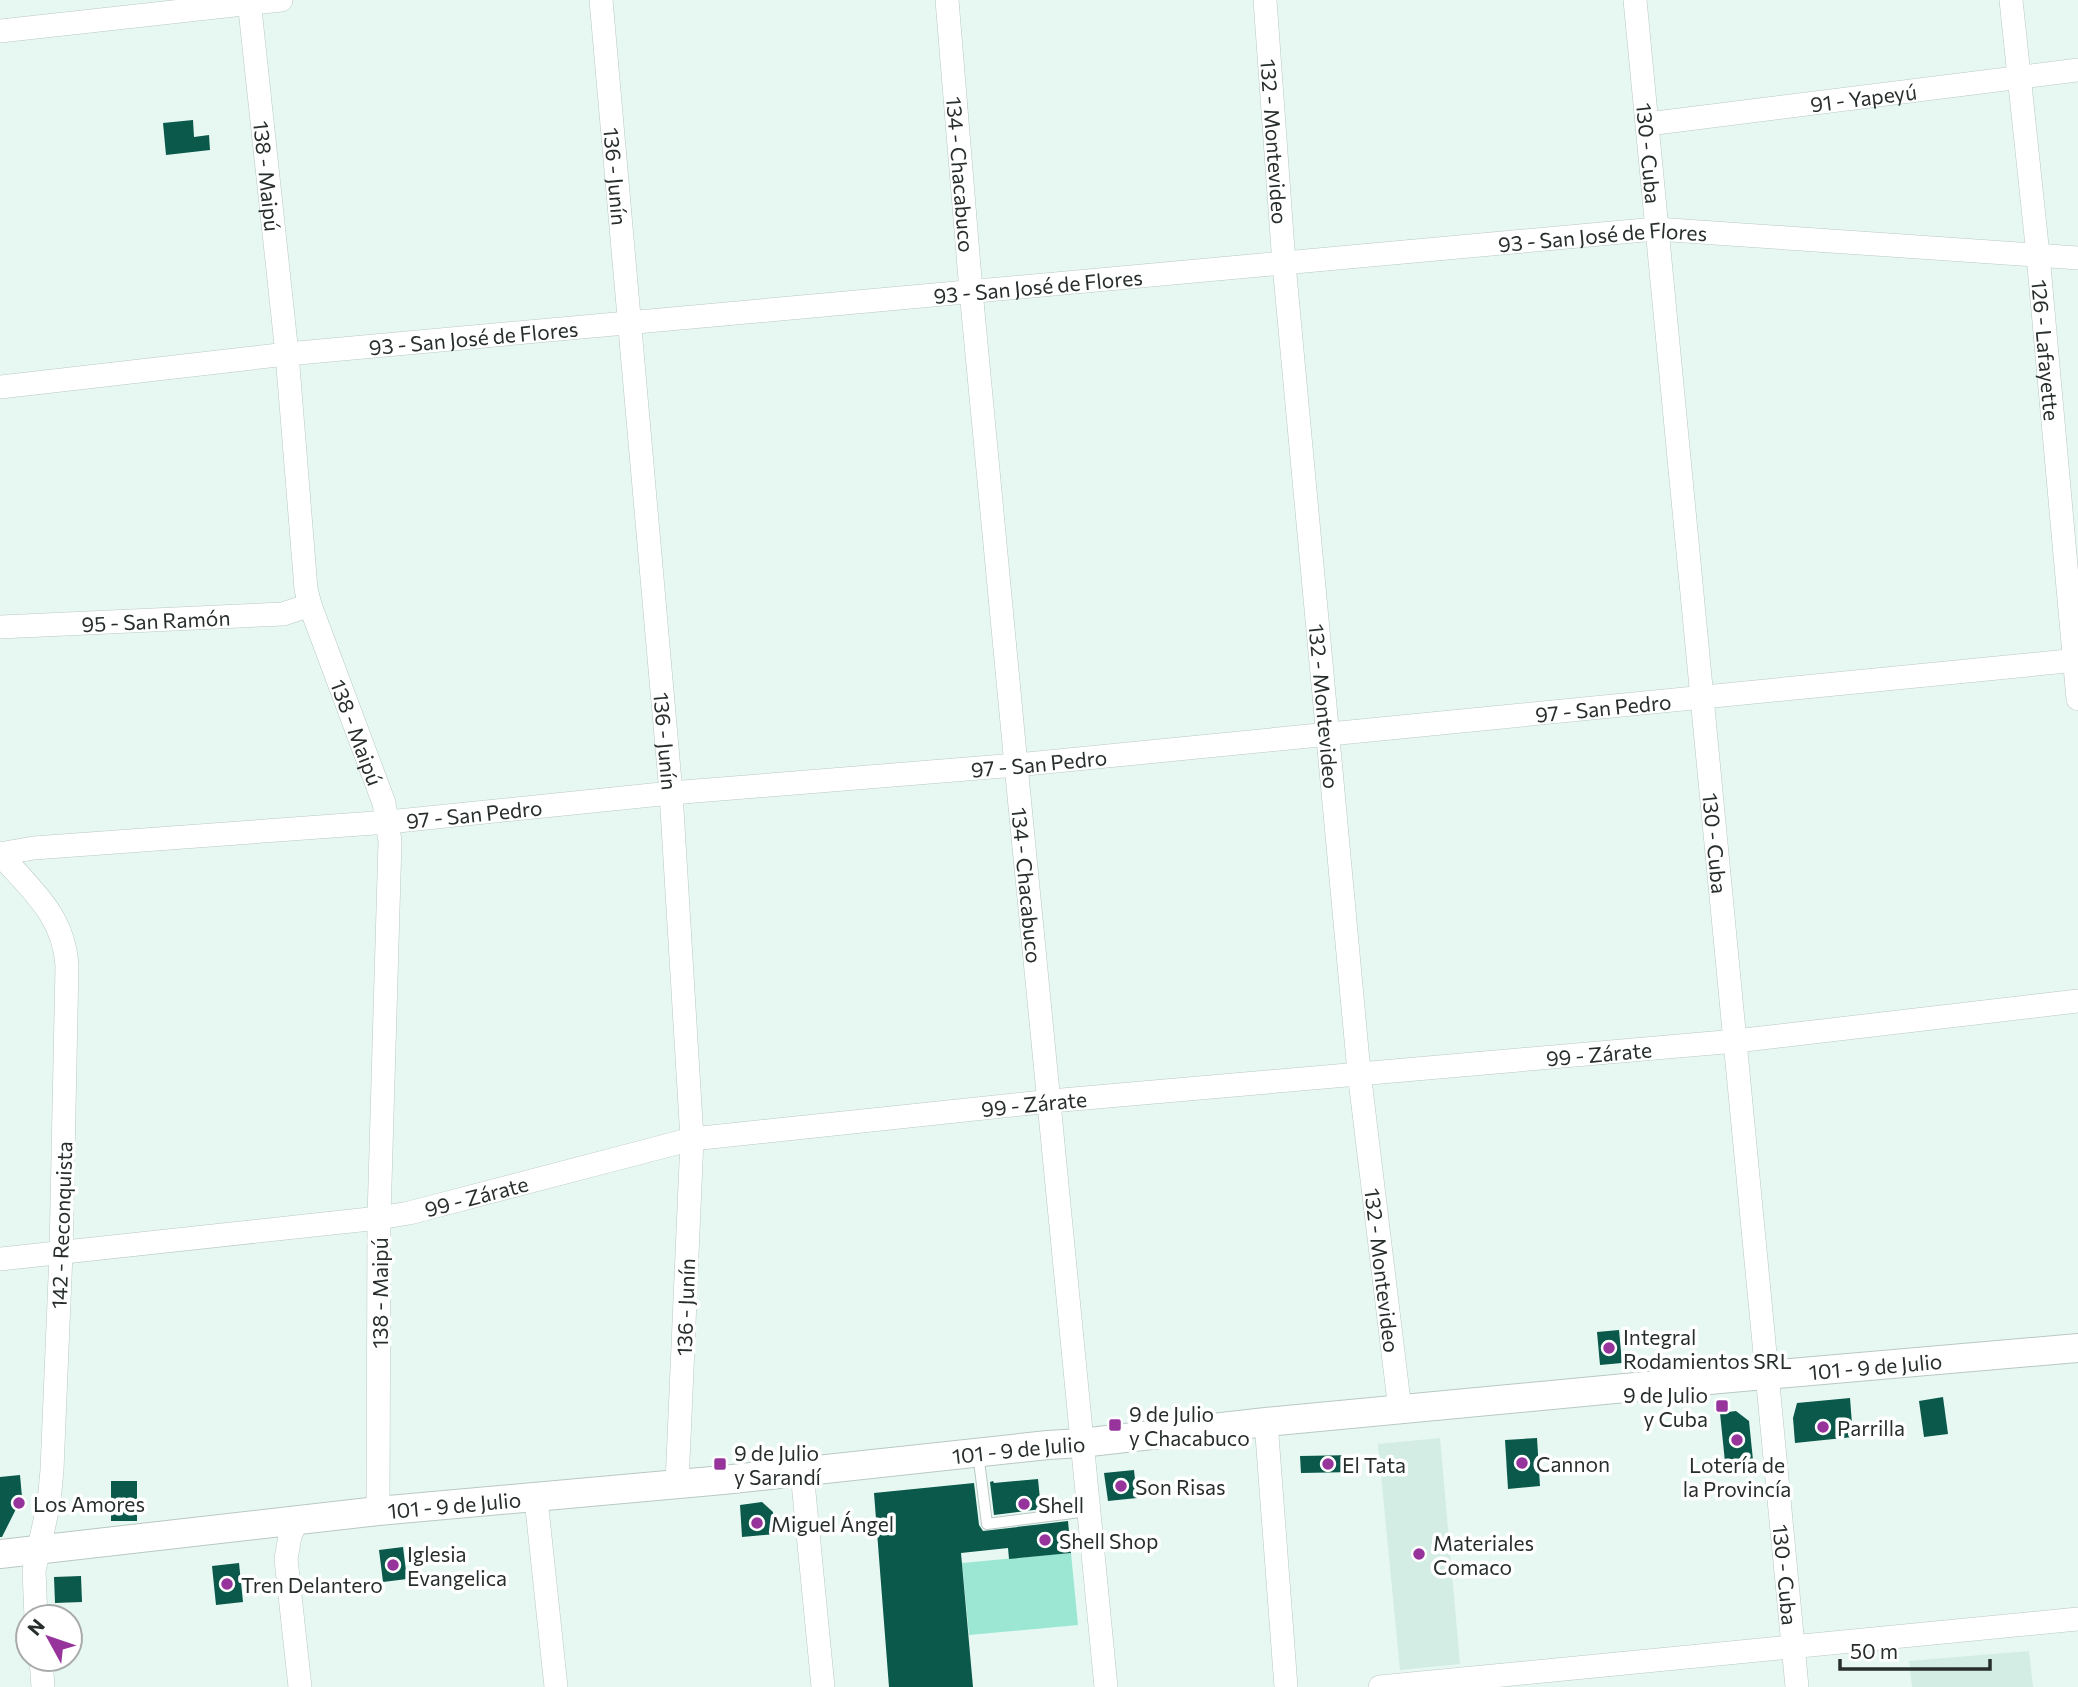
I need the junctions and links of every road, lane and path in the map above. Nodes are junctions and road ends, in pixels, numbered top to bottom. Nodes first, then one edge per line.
1 (281, 0) edge
2 (601, 0) edge
3 (947, 0) edge
4 (1265, 0) edge
5 (1635, 0) edge
6 (2011, 0) edge
7 (249, 2) edge
8 (0, 31) edge
9 (2078, 70) edge
10 (2019, 78) junction
11 (1648, 124) junction
12 (1656, 229) junction
13 (2038, 255) junction
14 (2078, 258) edge
15 (1284, 264) junction
16 (971, 291) junction
17 (628, 325) junction
18 (287, 354) junction
19 (0, 387) edge
20 (310, 605) junction
21 (0, 627) edge
22 (2076, 660) edge
23 (1702, 699) junction
24 (2078, 699) edge
25 (1328, 735) junction
26 (1016, 765) junction
27 (671, 793) junction
28 (388, 822) junction
29 (0, 854) edge
30 (2078, 1001) edge
31 (1736, 1041) junction
32 (1359, 1072) junction
33 (1051, 1101) junction
34 (692, 1139) junction
35 (379, 1218) junction
36 (61, 1252) junction
37 (0, 1259) edge
38 (2078, 1348) edge
39 (1769, 1376) junction
40 (1400, 1410) junction
41 (1266, 1422) junction
42 (1081, 1443) junction
43 (978, 1453) junction
44 (802, 1472) junction
45 (677, 1485) junction
46 (536, 1499) junction
47 (378, 1511) junction
48 (1088, 1511) junction
49 (297, 1520) junction
50 (38, 1549) junction
51 (0, 1554) edge
52 (35, 1603) edge
53 (2078, 1619) edge
54 (1794, 1647) junction
55 (300, 1687) edge
56 (556, 1687) edge
57 (824, 1687) edge
58 (1107, 1687) edge
59 (1286, 1687) edge
60 (1380, 1687) edge
61 (1797, 1687) edge

1 - 7 street
2 - 17 street, 136 - Junín
3 - 16 street, 134 - Chacabuco
4 - 15 street, 132 - Montevideo
5 - 11 street, 130 - Cuba
6 - 10 street, 126 - Lafayette
7 - 8 street
7 - 18 street, 138 - Maipú
9 - 10 street, 91 - Yapeyú
10 - 11 street, 91 - Yapeyú
10 - 13 street, 126 - Lafayette
11 - 12 street, 130 - Cuba
12 - 13 street, 93 - San José de Flores
12 - 15 street, 93 - San José de Flores
12 - 23 street, 130 - Cuba
13 - 14 street, 93 - San José de Flores
13 - 22 street, 126 - Lafayette
15 - 16 street, 93 - San José de Flores
15 - 25 street, 132 - Montevideo
16 - 17 street, 93 - San José de Flores
16 - 26 street, 134 - Chacabuco
17 - 18 street, 93 - San José de Flores
17 - 27 street, 136 - Junín
18 - 19 street, 93 - San José de Flores
18 - 20 street, 138 - Maipú
20 - 21 street, 95 - San Ramón
20 - 28 street, 138 - Maipú
22 - 23 street, 97 - San Pedro
22 - 24 street, 126 - Lafayette
23 - 25 street, 97 - San Pedro
23 - 31 street, 130 - Cuba
25 - 26 street, 97 - San Pedro
25 - 32 street, 132 - Montevideo
26 - 27 street, 97 - San Pedro
26 - 33 street, 134 - Chacabuco
27 - 28 street, 97 - San Pedro
27 - 34 street, 136 - Junín
28 - 29 street, 97 - San Pedro
28 - 35 street, 138 - Maipú
29 - 36 street, 142 - Reconquista
30 - 31 street, 99 - Zárate
31 - 32 street, 99 - Zárate
31 - 39 street, 130 - Cuba
32 - 33 street, 99 - Zárate
32 - 40 street, 132 - Montevideo
33 - 34 street, 99 - Zárate
33 - 42 street, 134 - Chacabuco
34 - 35 street, 99 - Zárate
34 - 45 street, 136 - Junín
35 - 36 street, 99 - Zárate
35 - 47 street, 138 - Maipú
36 - 37 street, 99 - Zárate
36 - 50 street, 142 - Reconquista
38 - 39 street, 101 - 9 de Julio
39 - 40 street, 101 - 9 de Julio
39 - 54 street, 130 - Cuba
40 - 41 street, 101 - 9 de Julio
41 - 42 street, 101 - 9 de Julio
41 - 59 street
42 - 43 street, 101 - 9 de Julio
42 - 48 street, 134 - Chacabuco
43 - 44 street, 101 - 9 de Julio
43 - 48 lane
44 - 45 street, 101 - 9 de Julio
44 - 57 street
45 - 46 street, 101 - 9 de Julio
46 - 47 street, 101 - 9 de Julio
46 - 56 street
47 - 49 street, 101 - 9 de Julio
48 - 58 street, 134 - Chacabuco
49 - 50 street, 101 - 9 de Julio
49 - 55 street
50 - 51 street, 101 - 9 de Julio
50 - 52 street, 142 - Reconquista
53 - 54 street
54 - 60 street
54 - 61 street, 130 - Cuba

